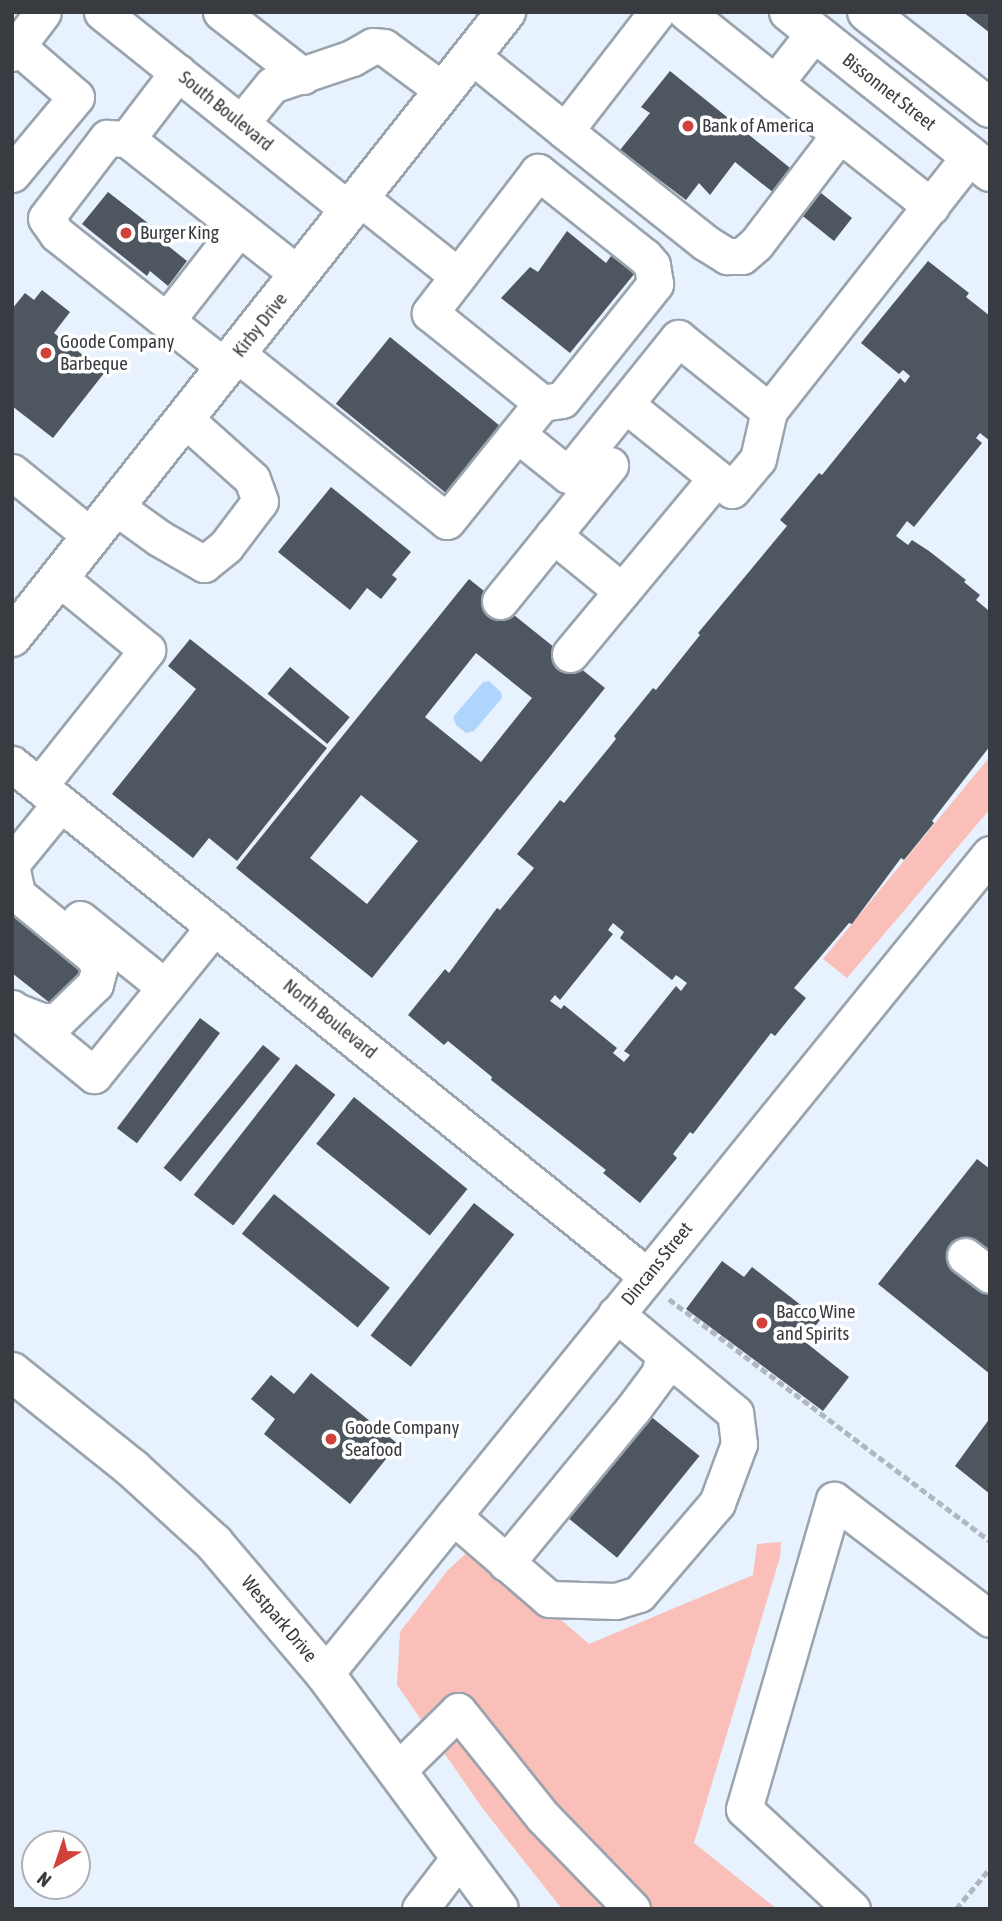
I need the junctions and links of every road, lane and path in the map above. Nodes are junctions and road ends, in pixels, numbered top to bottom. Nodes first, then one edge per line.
1 (43, 12) edge
2 (102, 12) edge
3 (221, 12) edge
4 (506, 12) edge
5 (867, 12) edge
6 (680, 13) edge
7 (802, 22) edge
8 (15, 49) edge
9 (472, 57) junction
10 (178, 72) junction
11 (303, 76) junction
12 (775, 83) junction
13 (444, 91) junction
14 (990, 108) edge
15 (241, 123) junction
16 (565, 131) junction
17 (839, 135) junction
18 (127, 139) junction
19 (980, 164) edge
20 (12, 174) edge
21 (355, 204) junction
22 (931, 206) junction
23 (239, 228) junction
24 (299, 275) junction
25 (458, 276) junction
26 (171, 316) junction
27 (231, 361) junction
28 (542, 403) junction
29 (625, 404) junction
30 (769, 411) junction
31 (185, 419) junction
32 (517, 434) junction
33 (610, 465) dead end
34 (12, 472) edge
35 (716, 478) junction
36 (116, 506) junction
37 (553, 535) junction
38 (92, 537) junction
39 (59, 578) junction
40 (622, 591) junction
41 (500, 601) dead end
42 (12, 638) edge
43 (570, 654) dead end
44 (12, 764) edge
45 (50, 794) junction
46 (988, 861) edge
47 (12, 866) edge
48 (214, 927) junction
49 (165, 987) junction
50 (14, 1010) edge
51 (656, 1286) junction
52 (616, 1314) junction
53 (664, 1355) junction
54 (12, 1372) edge
55 (453, 1516) junction
56 (990, 1541) edge
57 (506, 1563) junction
58 (990, 1619) edge
59 (325, 1674) junction
60 (396, 1772) junction
61 (459, 1858) junction
62 (990, 1868) edge
63 (420, 1909) edge
64 (499, 1909) edge
65 (632, 1909) edge
66 (852, 1909) edge
67 (956, 1909) edge

1 - 8 street
2 - 10 street, South Boulevard
3 - 11 street
4 - 9 main road, Kirby Drive
5 - 14 main road
6 - 12 street
6 - 16 street
7 - 12 street
7 - 19 main road, Bissonnet Street
8 - 20 street
9 - 13 main road, Kirby Drive
9 - 16 street
10 - 15 street, South Boulevard
10 - 18 street
11 - 13 street
11 - 15 street
12 - 17 street
13 - 21 main road, Kirby Drive
15 - 21 street, South Boulevard
16 - 17 street
17 - 22 street
18 - 23 street
18 - 26 street
19 - 22 street
21 - 24 main road, Kirby Drive
21 - 25 street, South Boulevard
22 - 30 street
23 - 24 street
23 - 26 street
24 - 27 main road, Kirby Drive
25 - 28 street
25 - 28 street
26 - 27 street
27 - 31 main road, Kirby Drive
27 - 32 street
28 - 32 street
29 - 30 street
29 - 32 street
29 - 35 street
30 - 35 street
31 - 36 main road, Kirby Drive
31 - 36 street
33 - 37 street
34 - 38 street
35 - 40 street
36 - 38 main road, Kirby Drive
37 - 40 street
37 - 41 street
38 - 39 main road, Kirby Drive
39 - 42 main road, Kirby Drive
39 - 45 street
40 - 43 street
44 - 45 street, North Boulevard
45 - 47 street
45 - 48 street, North Boulevard
46 - 51 street, Dincans Street
47 - 49 street
47 - 50 street
48 - 49 street
48 - 51 street, North Boulevard
49 - 50 street
51 - 52 street, Dincans Street
51 - 56 path
52 - 53 street
52 - 55 street, Dincans Street
53 - 57 street
53 - 57 street
54 - 59 main road, Westpark Drive
55 - 57 street
55 - 59 street, Dincans Street
58 - 66 street
59 - 60 main road, Westpark Drive
60 - 61 main road, Westpark Drive
60 - 65 street
61 - 63 street
61 - 64 main road, Westpark Drive
62 - 67 path

